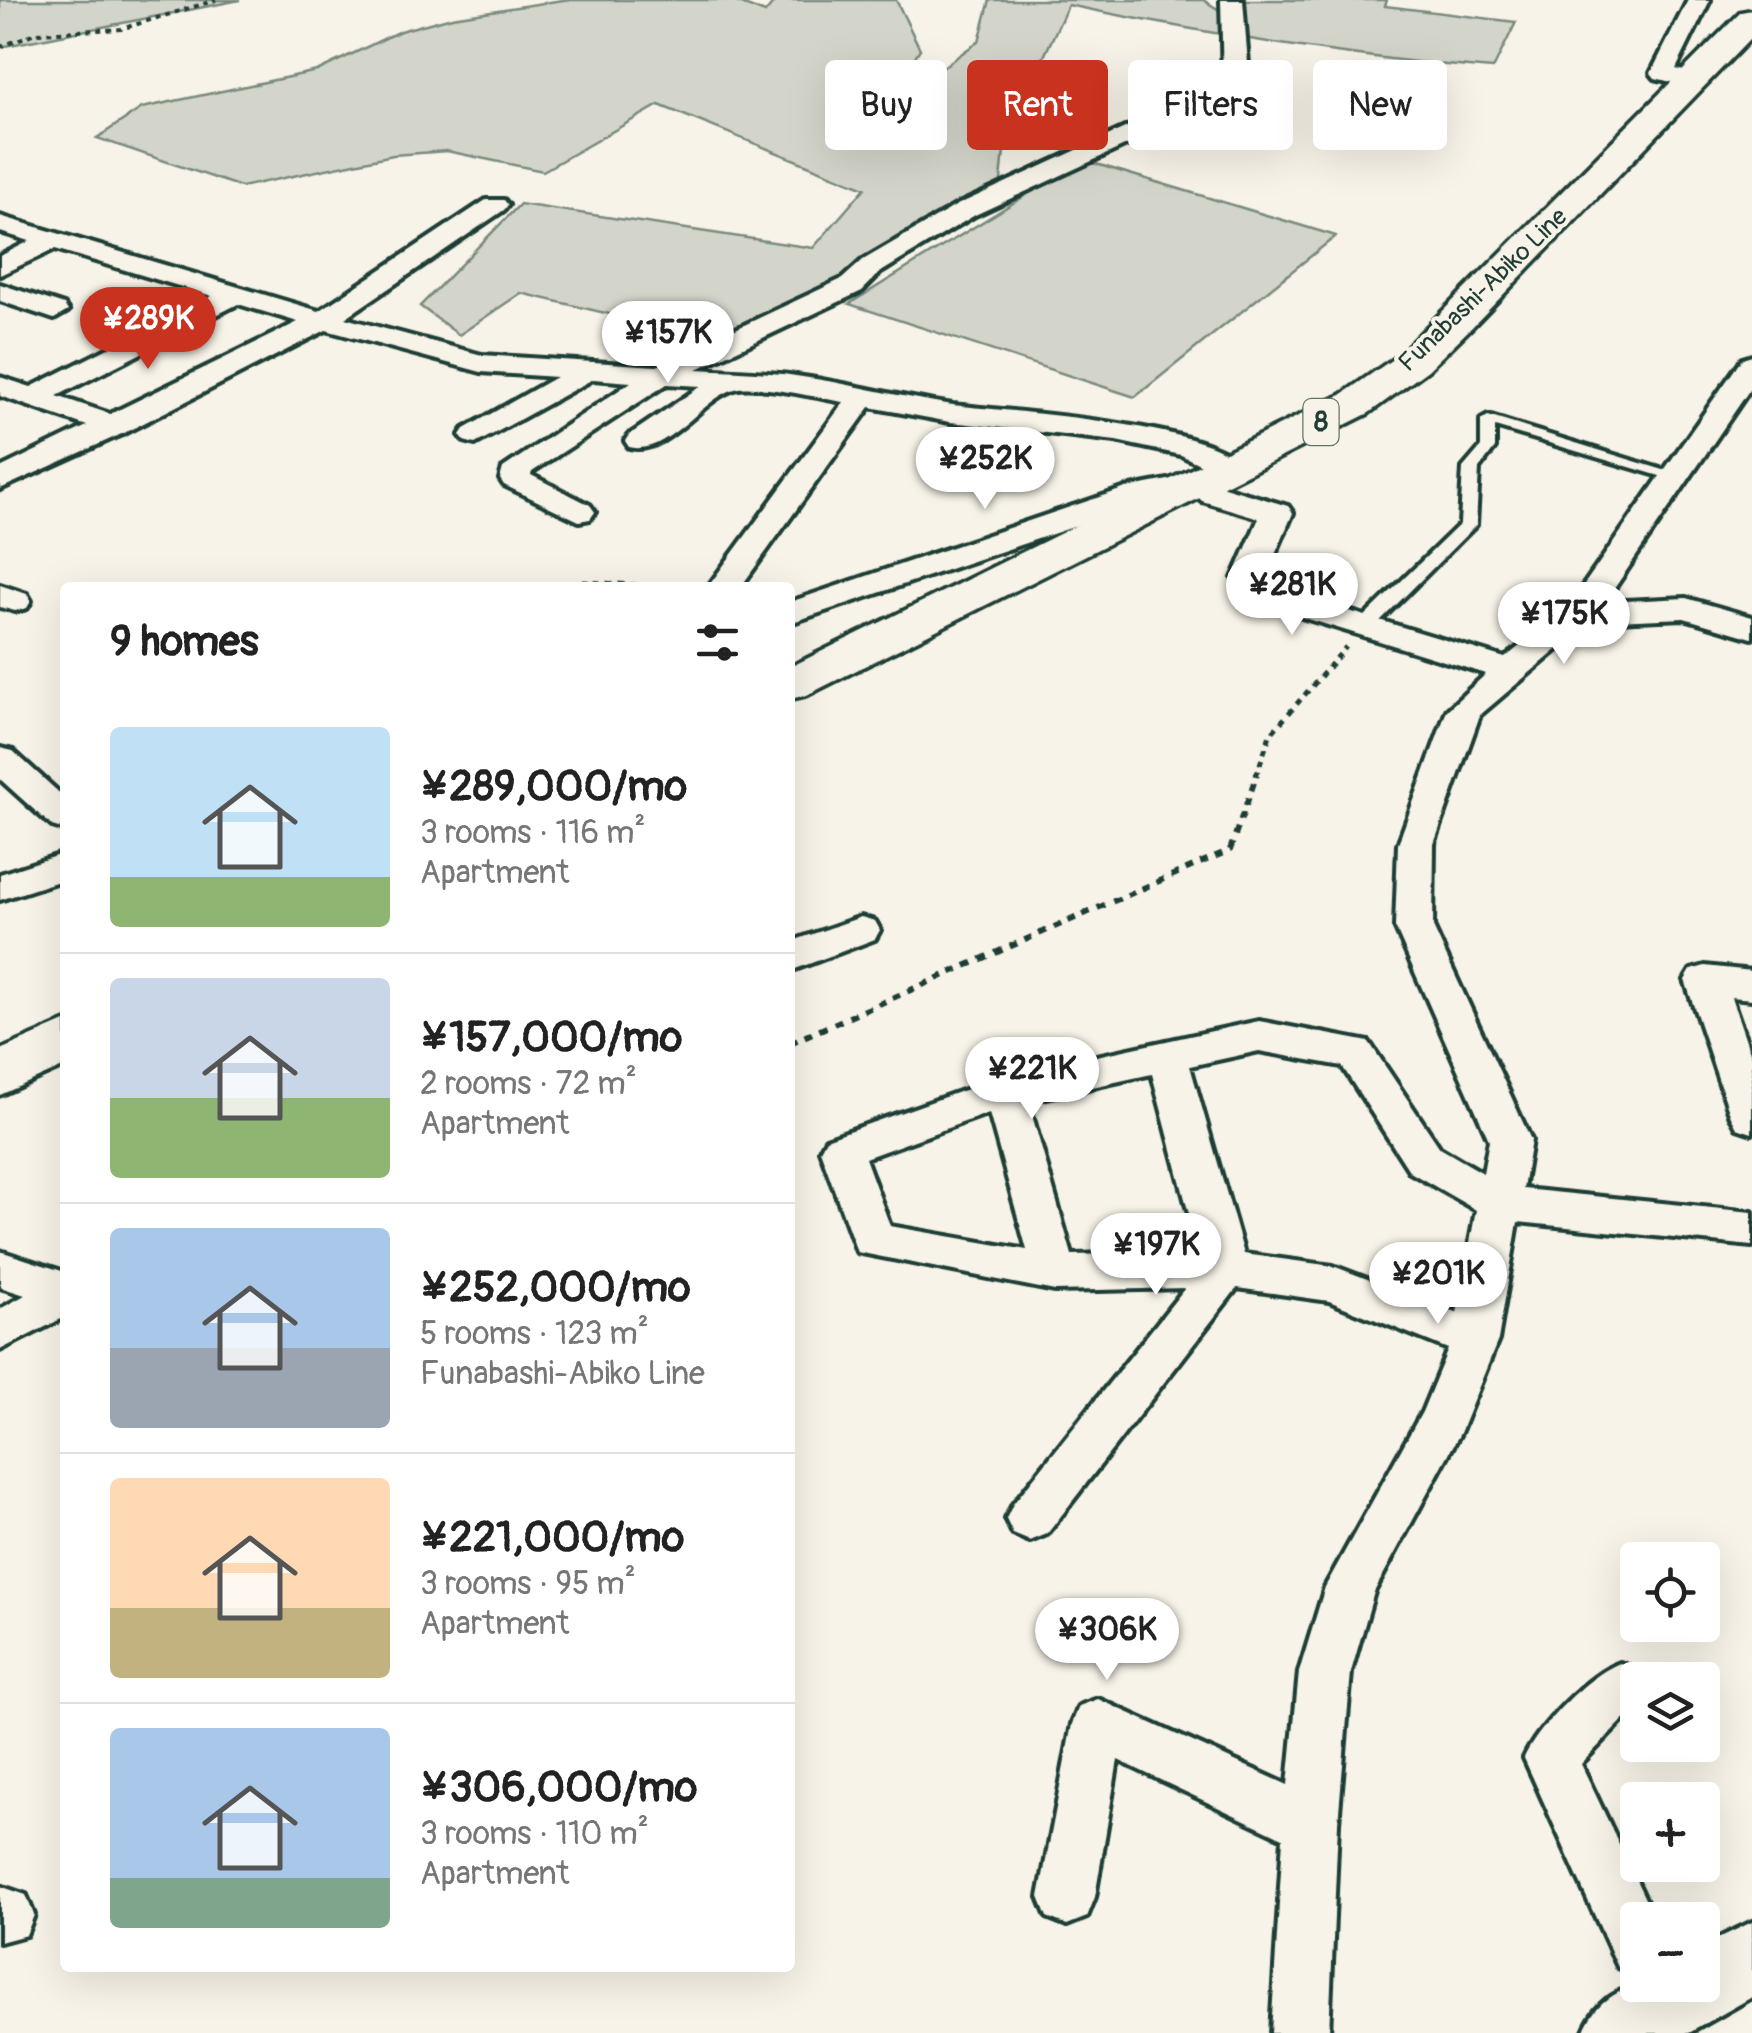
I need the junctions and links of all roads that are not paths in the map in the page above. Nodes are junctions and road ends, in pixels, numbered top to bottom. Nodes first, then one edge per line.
1 (1232, 0) edge
2 (1700, 0) edge
3 (1752, 19) edge
4 (1692, 80) junction
5 (495, 205) dead end
6 (0, 224) edge
7 (52, 240) junction
8 (0, 267) edge
9 (0, 292) edge
10 (237, 294) junction
11 (54, 311) dead end
12 (324, 321) junction
13 (1752, 364) edge
14 (588, 370) junction
15 (661, 375) junction
16 (730, 380) junction
17 (0, 386) edge
18 (862, 396) junction
19 (33, 397) junction
20 (116, 426) junction
21 (475, 435) dead end
22 (640, 441) dead end
23 (1216, 476) junction
24 (1675, 476) junction
25 (0, 480) edge
26 (579, 512) dead end
27 (727, 582) edge
28 (795, 611) edge
29 (1581, 613) junction
30 (1365, 626) junction
31 (1752, 628) edge
32 (1508, 670) junction
33 (795, 683) edge
34 (0, 758) edge
35 (60, 813) edge
36 (60, 868) edge
37 (0, 887) edge
38 (861, 930) dead end
39 (795, 955) edge
40 (1752, 986) edge
41 (60, 1044) edge
42 (1167, 1055) junction
43 (0, 1074) edge
44 (1004, 1091) junction
45 (1752, 1116) edge
46 (1499, 1203) junction
47 (1752, 1229) edge
48 (0, 1270) edge
49 (1226, 1270) junction
50 (1054, 1274) junction
51 (60, 1291) edge
52 (60, 1296) edge
53 (0, 1332) edge
54 (1475, 1340) junction
55 (1030, 1518) dead end
56 (1620, 1687) dead end
57 (1311, 1822) junction
58 (1068, 1897) dead end
59 (1620, 1907) edge
60 (1752, 1956) edge
61 (1647, 2009) edge
62 (1300, 2033) edge

1 - 15 street
2 - 4 street
3 - 4 main road, Funabashi-Abiko Line / 8
4 - 23 main road, Funabashi-Abiko Line / 8
5 - 12 street
6 - 7 street
7 - 8 street
7 - 10 street
9 - 11 street
10 - 12 street
10 - 19 street
12 - 14 street
12 - 20 street
13 - 24 street
14 - 15 street
14 - 21 street
15 - 16 street
15 - 26 street
16 - 18 street
16 - 22 street
17 - 19 street
18 - 23 street
18 - 27 street
19 - 20 street
20 - 25 street
23 - 28 street
23 - 30 street
23 - 33 main road, Funabashi-Abiko Line / 8
24 - 29 street
24 - 30 lane
29 - 31 street
29 - 32 street
30 - 32 street
32 - 46 street
34 - 35 street
36 - 37 street
38 - 39 street
40 - 45 street
41 - 43 main road
42 - 44 street
42 - 46 street
42 - 49 street
44 - 50 street
44 - 50 street
46 - 47 street
46 - 54 street
48 - 51 street
49 - 50 street
49 - 54 street
49 - 55 street
52 - 53 street
54 - 57 street
56 - 59 street
57 - 58 street
57 - 62 street
60 - 61 street

